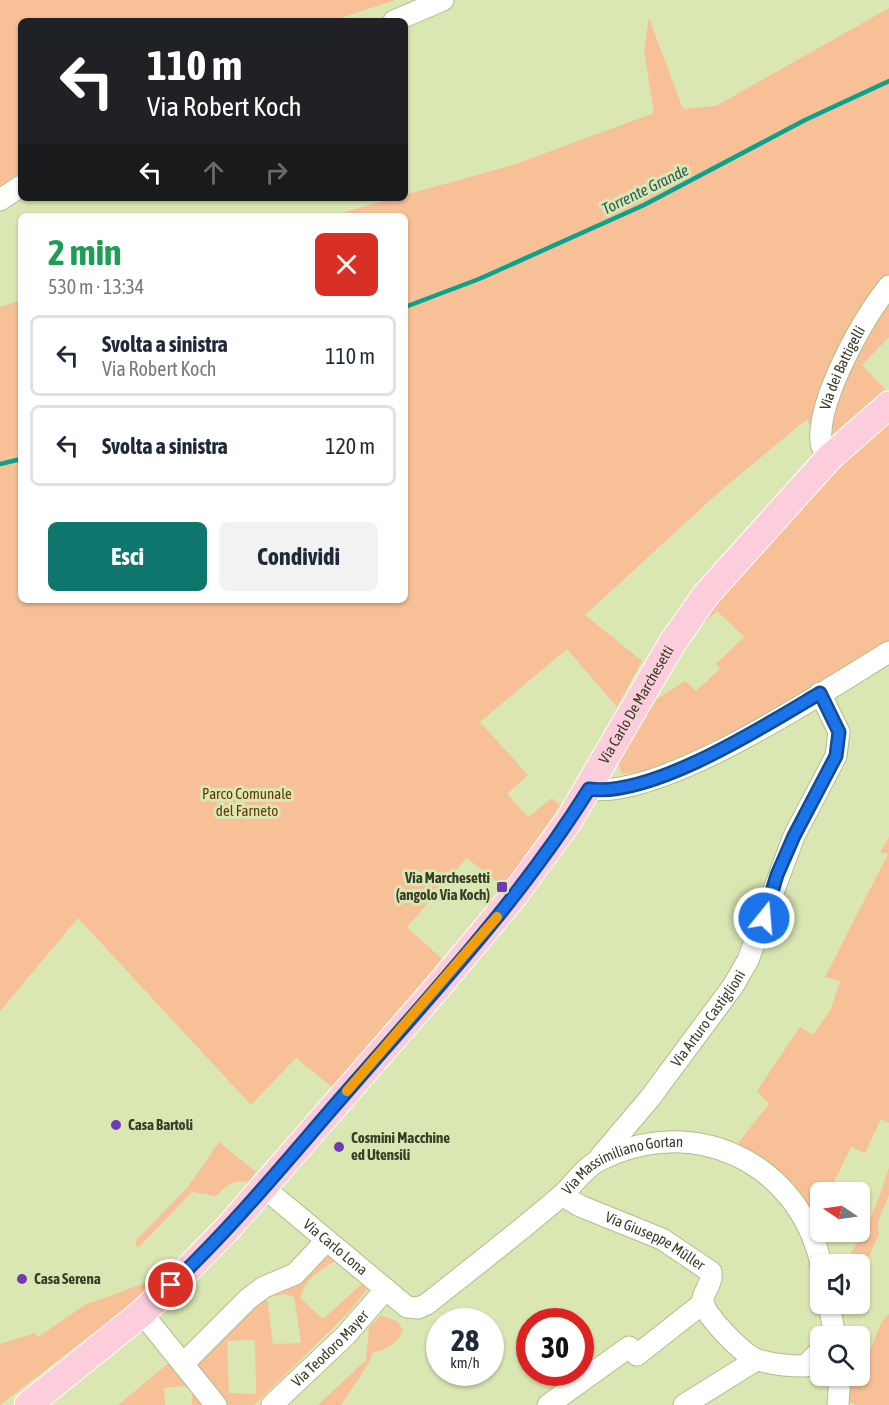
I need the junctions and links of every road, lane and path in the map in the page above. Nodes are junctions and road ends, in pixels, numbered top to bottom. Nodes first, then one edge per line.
1 (443, 0) edge
2 (401, 18) edge
3 (18, 188) edge
4 (0, 200) edge
5 (889, 286) edge
6 (889, 405) edge
7 (829, 458) junction
8 (889, 652) edge
9 (820, 693) junction
10 (589, 789) junction
11 (596, 1162) junction
12 (264, 1187) junction
13 (562, 1195) junction
14 (327, 1240) junction
15 (818, 1254) edge
16 (386, 1289) junction
17 (703, 1303) junction
18 (407, 1307) joint
19 (142, 1313) junction
20 (756, 1360) junction
21 (810, 1361) edge
22 (183, 1364) junction
23 (839, 1386) edge
24 (28, 1405) edge
25 (216, 1405) edge
26 (272, 1405) edge
27 (548, 1405) edge
28 (684, 1405) edge
29 (838, 1405) edge

1 - 2 street
3 - 4 street
5 - 7 street, Via dei Battigelli
6 - 7 main road, Via Carlo De Marchesetti
7 - 10 main road, Via Carlo De Marchesetti
8 - 9 street
9 - 10 street
9 - 11 street, Via Arturo Castiglioni
10 - 12 main road, Via Carlo De Marchesetti
11 - 13 street, Via Massimiliano Gortan
11 - 15 street, Via Massimiliano Gortan
12 - 14 street, Via Carlo Lona
12 - 19 main road, Via Carlo De Marchesetti
13 - 17 street, Via Giuseppe Müller
13 - 18 street, Via Massimiliano Gortan
14 - 16 street, Via Carlo Lona
14 - 22 street
16 - 18 street, Via Carlo Lona
16 - 26 street, Via Teodoro Mayer
17 - 20 street
17 - 27 street
19 - 22 street
19 - 24 main road, Via Carlo De Marchesetti
20 - 21 street
20 - 28 street
22 - 25 street
23 - 29 street

